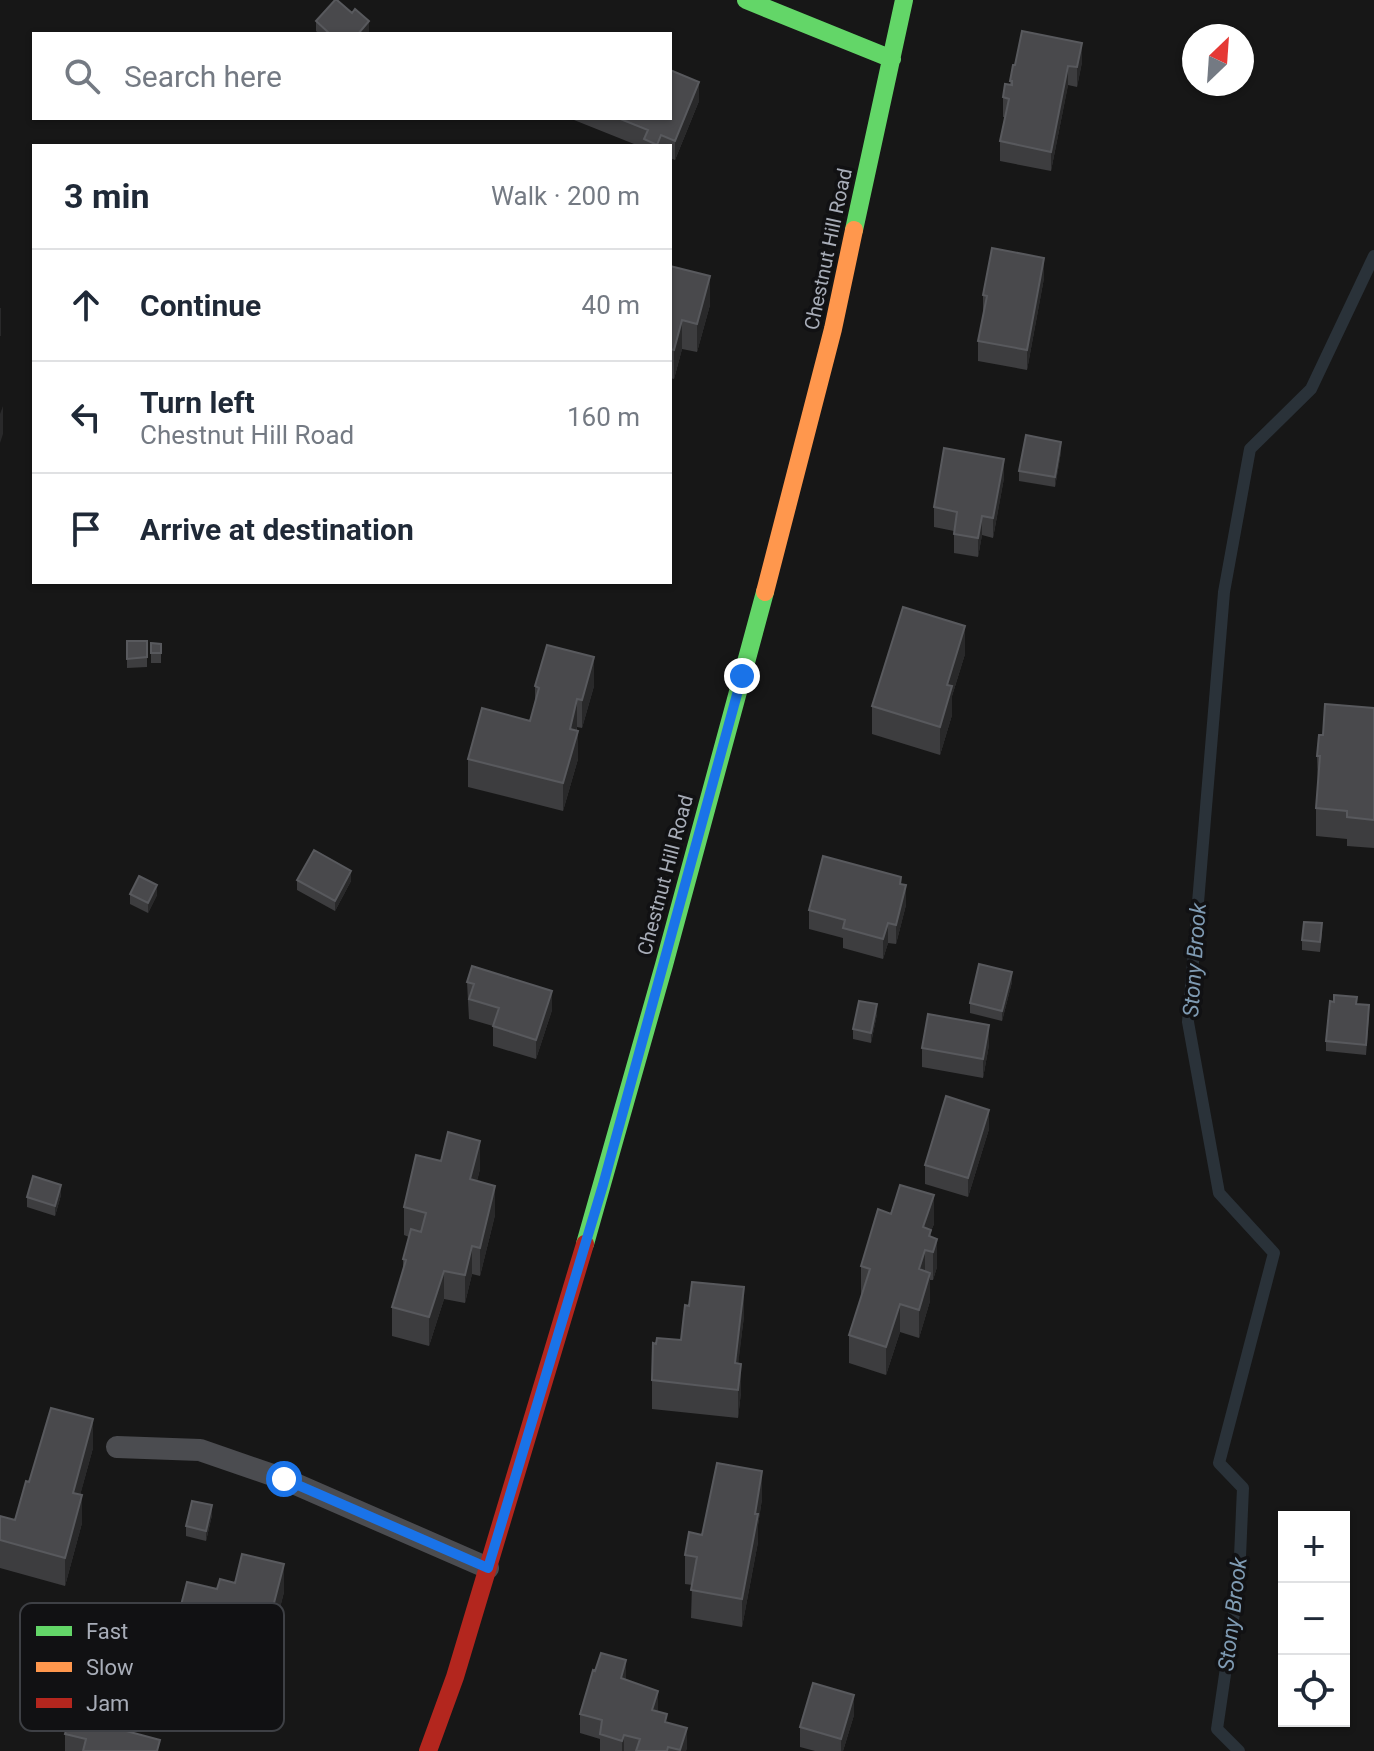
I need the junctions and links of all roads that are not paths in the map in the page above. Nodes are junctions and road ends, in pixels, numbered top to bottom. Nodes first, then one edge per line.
1 (746, 0) edge
2 (904, 0) edge
3 (892, 59) junction
4 (117, 1447) dead end
5 (488, 1568) junction
6 (428, 1751) edge

1 - 3 main road
2 - 3 main road, Chestnut Hill Road
3 - 5 main road, Chestnut Hill Road
4 - 5 lane
5 - 6 main road, Chestnut Hill Road

